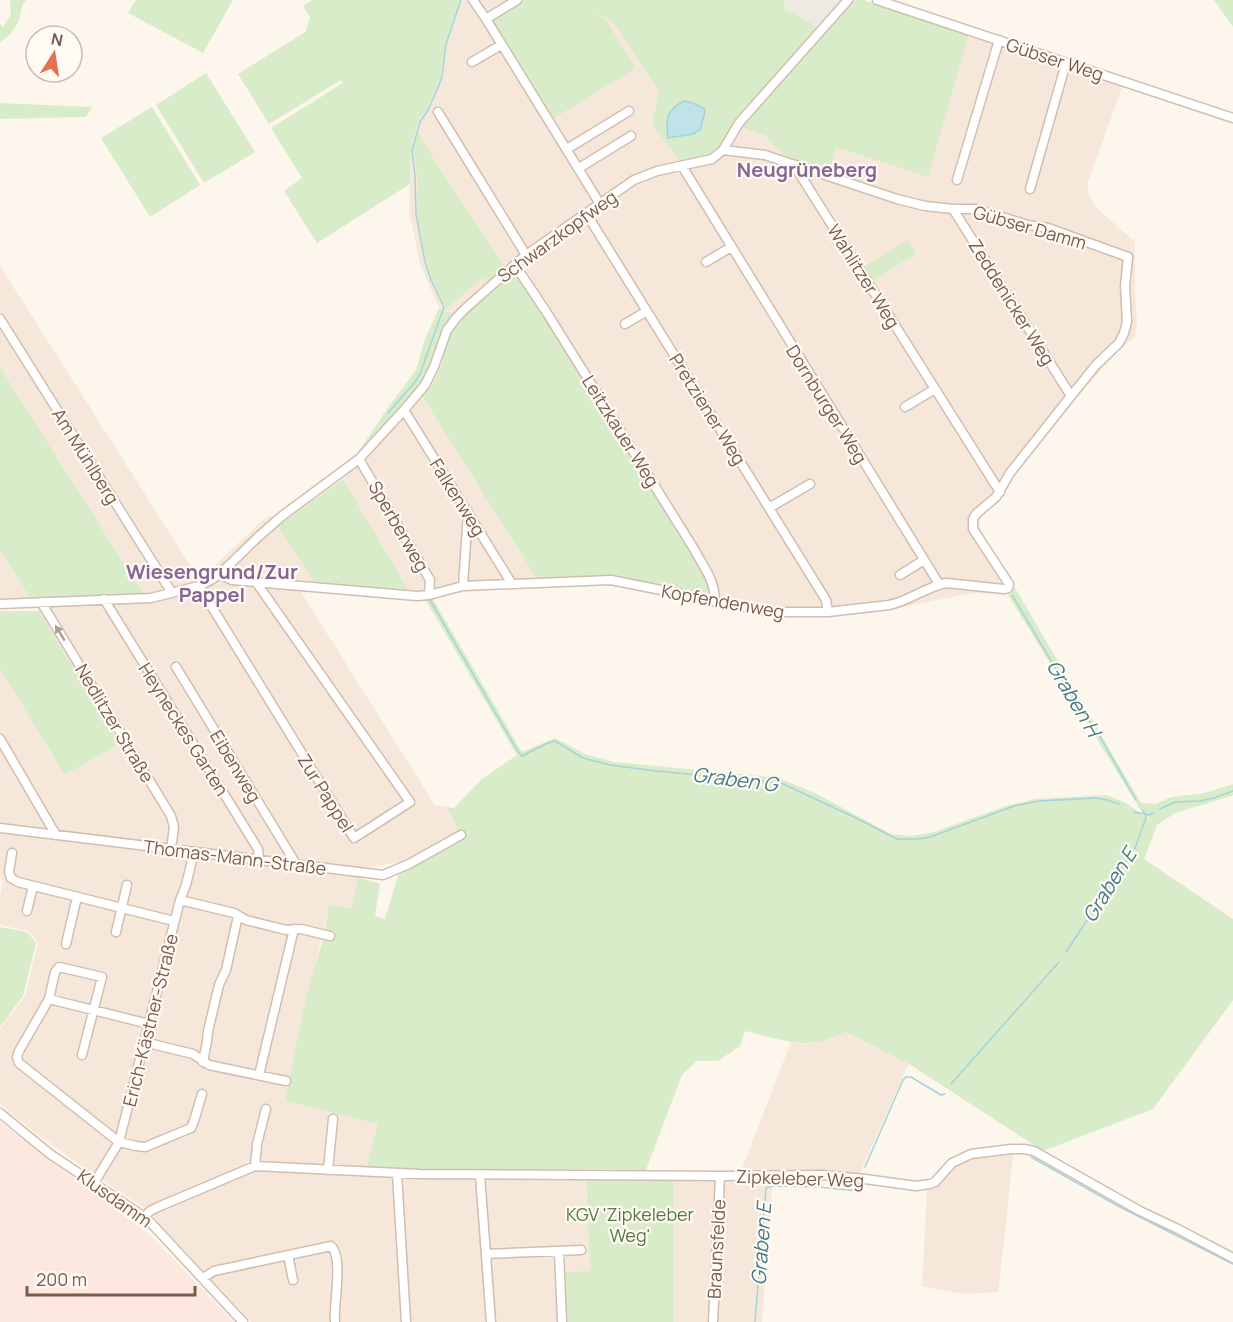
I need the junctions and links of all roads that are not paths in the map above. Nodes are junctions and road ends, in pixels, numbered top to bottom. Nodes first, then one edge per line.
1 (472, 0) edge
2 (517, 0) edge
3 (848, 0) edge
4 (883, 1) edge
5 (486, 19) junction
6 (999, 40) junction
7 (501, 45) junction
8 (472, 62) dead end
9 (1066, 63) junction
10 (629, 111) dead end
11 (438, 112) dead end
12 (1233, 118) edge
13 (631, 136) dead end
14 (567, 149) junction
15 (723, 150) junction
16 (794, 164) junction
17 (682, 166) junction
18 (579, 168) junction
19 (957, 180) dead end
20 (1030, 189) dead end
21 (600, 204) junction
22 (953, 209) junction
23 (586, 213) junction
24 (731, 247) junction
25 (526, 255) junction
26 (1128, 257) joint
27 (706, 262) dead end
28 (515, 265) junction
29 (647, 311) junction
30 (0, 319) edge
31 (625, 324) dead end
32 (935, 389) junction
33 (1071, 396) junction
34 (904, 407) dead end
35 (404, 410) junction
36 (359, 459) junction
37 (810, 484) dead end
38 (1000, 492) junction
39 (770, 508) junction
40 (468, 512) junction
41 (924, 560) junction
42 (221, 573) junction
43 (900, 575) dead end
44 (256, 582) junction
45 (512, 584) junction
46 (939, 584) junction
47 (199, 586) junction
48 (463, 586) junction
49 (172, 594) junction
50 (429, 595) junction
51 (104, 599) junction
52 (41, 602) junction
53 (715, 602) junction
54 (0, 604) edge
55 (828, 612) junction
56 (176, 667) dead end
57 (0, 739) edge
58 (0, 828) edge
59 (56, 835) junction
60 (461, 836) dead end
61 (171, 849) junction
62 (194, 852) junction
63 (12, 853) dead end
64 (259, 860) junction
65 (296, 864) junction
66 (127, 885) dead end
67 (33, 886) junction
68 (77, 897) junction
69 (180, 900) junction
70 (121, 908) junction
71 (27, 911) dead end
72 (238, 916) junction
73 (174, 921) junction
74 (294, 929) junction
75 (116, 932) dead end
76 (330, 936) dead end
77 (66, 944) dead end
78 (48, 999) junction
79 (93, 1010) junction
80 (149, 1024) junction
81 (144, 1042) junction
82 (82, 1055) dead end
83 (203, 1062) junction
84 (259, 1076) junction
85 (286, 1081) dead end
86 (202, 1094) dead end
87 (266, 1109) dead end
88 (0, 1113) edge
89 (333, 1119) dead end
90 (119, 1142) junction
91 (255, 1166) junction
92 (328, 1170) junction
93 (397, 1173) junction
94 (480, 1175) junction
95 (720, 1176) junction
96 (94, 1183) junction
97 (144, 1217) junction
98 (581, 1250) dead end
99 (559, 1251) junction
100 (288, 1254) junction
101 (486, 1254) junction
102 (1233, 1258) edge
103 (203, 1278) junction
104 (293, 1280) dead end
105 (243, 1322) edge
106 (334, 1322) edge
107 (406, 1322) edge
108 (491, 1322) edge
109 (562, 1322) edge
110 (713, 1322) edge

1 - 5 street
2 - 5 street
3 - 15 street
4 - 6 street, Gübser Weg
5 - 7 street
6 - 9 street, Gübser Weg
6 - 19 street
7 - 8 street
7 - 14 street
9 - 12 street, Gübser Weg
9 - 20 street
10 - 14 street
11 - 25 street
13 - 18 street
14 - 18 street
15 - 16 street, Gübser Damm
15 - 17 street, Schwarzkopfweg
16 - 22 street, Gübser Damm
16 - 32 street, Wahlitzer Weg
17 - 21 street, Schwarzkopfweg
17 - 24 street, Dornburger Weg
18 - 21 street
21 - 23 street, Schwarzkopfweg
22 - 26 street, Gübser Damm
22 - 33 street, Zeddenicker Weg
23 - 25 street, Schwarzkopfweg
23 - 29 street, Pretziener Weg
24 - 27 street
24 - 41 street, Dornburger Weg
25 - 28 street, Schwarzkopfweg
26 - 33 street, Kopfendenweg
28 - 35 street, Schwarzkopfweg
28 - 53 street, Leitzkauer Weg
29 - 31 street
29 - 39 street, Pretziener Weg
30 - 49 street, Am Mühlberg
32 - 34 street
32 - 38 street, Wahlitzer Weg
33 - 38 street, Kopfendenweg
35 - 36 street, Schwarzkopfweg
35 - 40 street, Falkenweg
36 - 42 street, Schwarzkopfweg
36 - 50 street, Sperberweg
37 - 39 street
38 - 46 street, Kopfendenweg
39 - 55 street, Pretziener Weg
40 - 45 street, Falkenweg
40 - 48 street
41 - 43 street
41 - 46 street, Dornburger Weg
42 - 44 street, Kopfendenweg
42 - 47 street, Schwarzkopfweg
44 - 47 street, Zur Pappel
44 - 50 street, Kopfendenweg
45 - 48 street, Kopfendenweg
45 - 53 street, Kopfendenweg
46 - 55 street, Kopfendenweg
47 - 49 street, Schwarzkopfweg
48 - 50 street, Kopfendenweg
49 - 51 street, Schwarzkopfweg
51 - 52 street, Schwarzkopfweg
51 - 64 street, Heyneckes Garten
52 - 54 street, Schwarzkopfweg
61 -> 52 street, Nedlitzer Straße
53 - 55 street, Kopfendenweg
56 - 65 street, Eibenweg
57 - 59 street
58 - 59 street, Thomas-Mann-Straße
59 - 61 street, Thomas-Mann-Straße
60 - 65 street, Thomas-Mann-Straße
61 - 62 street, Thomas-Mann-Straße
62 - 64 street, Thomas-Mann-Straße
62 - 69 street, Erich-Kästner-Straße
63 - 67 street
64 - 65 street, Thomas-Mann-Straße
66 - 70 street
67 - 68 street
67 - 71 street
68 - 70 street
68 - 77 street
69 - 72 street
69 - 73 street, Erich-Kästner-Straße
70 - 73 street
70 - 75 street
72 - 74 street
72 - 83 street
73 - 80 street, Erich-Kästner-Straße
74 - 76 street
74 - 84 street
78 - 79 street
78 - 79 street
78 - 90 street
79 - 80 street
79 - 82 street
80 - 81 street, Erich-Kästner-Straße
81 - 83 street
81 - 90 street, Erich-Kästner-Straße
83 - 84 street
84 - 85 street
86 - 90 street
87 - 91 street
88 - 96 street, Klusdamm
89 - 92 street
90 - 96 street, Erich-Kästner-Straße
91 - 92 street, Zipkeleber Weg
91 - 97 street, Zipkeleber Weg
92 - 93 street, Zipkeleber Weg
93 - 94 street, Zipkeleber Weg
93 - 107 street
94 - 95 street, Zipkeleber Weg
94 - 101 street
95 - 102 street, Zipkeleber Weg
95 - 110 street, Braunsfelde
96 - 97 street, Klusdamm
97 - 103 street, Klusdamm
98 - 99 street
99 - 101 street
99 - 109 street
100 - 103 street
100 - 104 street
100 - 106 street
101 - 108 street
103 - 105 street, Klusdamm

